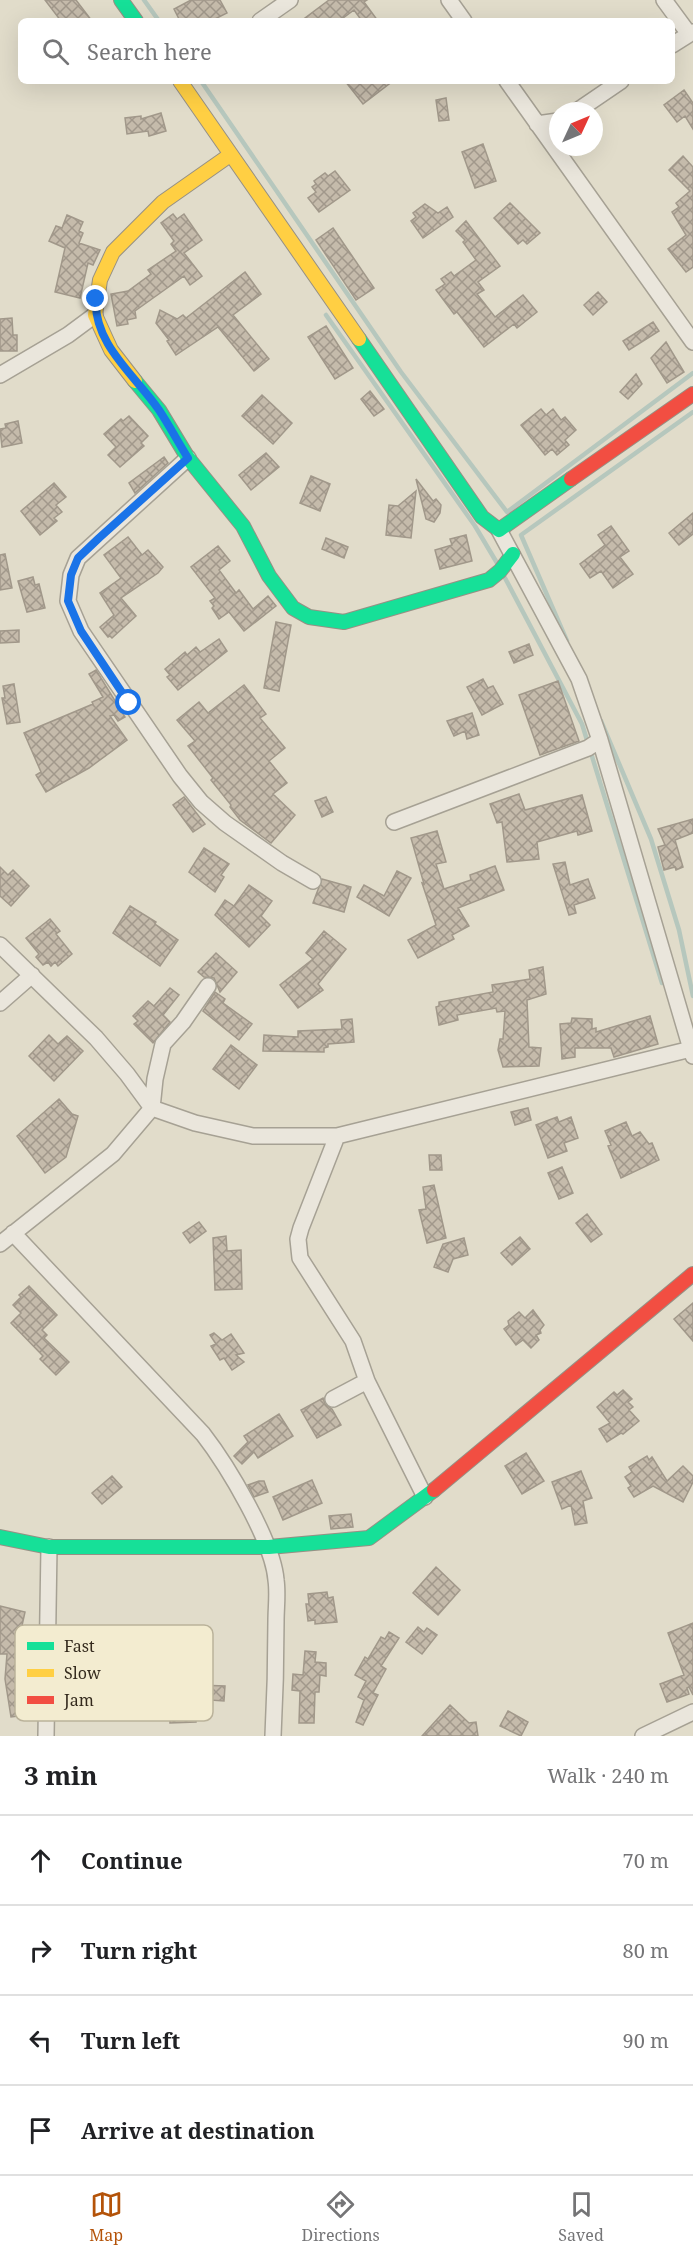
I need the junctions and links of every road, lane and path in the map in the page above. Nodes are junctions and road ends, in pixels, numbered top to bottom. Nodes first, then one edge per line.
1 (121, 0) edge
2 (290, 0) edge
3 (449, 0) edge
4 (664, 0) edge
5 (134, 18) edge
6 (264, 18) edge
7 (462, 18) edge
8 (691, 33) edge
9 (675, 43) edge
10 (182, 84) edge
11 (509, 84) edge
12 (617, 84) edge
13 (590, 102) edge
14 (549, 122) edge
15 (537, 124) junction
16 (230, 155) junction
17 (95, 315) junction
18 (693, 342) edge
19 (0, 375) edge
20 (693, 394) edge
21 (188, 458) junction
22 (499, 530) junction
23 (513, 554) junction
24 (600, 740) junction
25 (394, 822) dead end
26 (313, 881) dead end
27 (0, 945) edge
28 (32, 975) junction
29 (208, 986) dead end
30 (0, 1003) edge
31 (692, 1052) edge
32 (152, 1108) junction
33 (337, 1136) junction
34 (12, 1233) junction
35 (0, 1244) edge
36 (693, 1274) edge
37 (367, 1381) junction
38 (333, 1399) dead end
39 (425, 1497) junction
40 (0, 1538) edge
41 (49, 1547) junction
42 (269, 1548) junction
43 (48, 1625) edge
44 (693, 1712) edge
45 (46, 1721) edge
46 (46, 1736) edge
47 (273, 1736) edge
48 (643, 1736) edge

1 - 5 street
2 - 6 street
3 - 7 street
4 - 8 street
8 - 9 street
10 - 16 street
11 - 15 street
12 - 13 street
14 - 15 street
15 - 18 street
16 - 17 street
16 - 22 street
17 - 19 street
17 - 21 street
20 - 22 street
21 - 23 street
21 - 26 street
22 - 23 street
23 - 24 street
24 - 25 street
24 - 31 street
27 - 28 street
28 - 30 street
28 - 32 street
29 - 32 street
31 - 33 street
32 - 33 street
32 - 34 street
33 - 37 street
34 - 35 street
34 - 42 street
36 - 39 street
37 - 38 street
37 - 39 street
39 - 42 street
40 - 41 street
41 - 42 street
41 - 43 street
42 - 47 street
44 - 48 street
45 - 46 street

